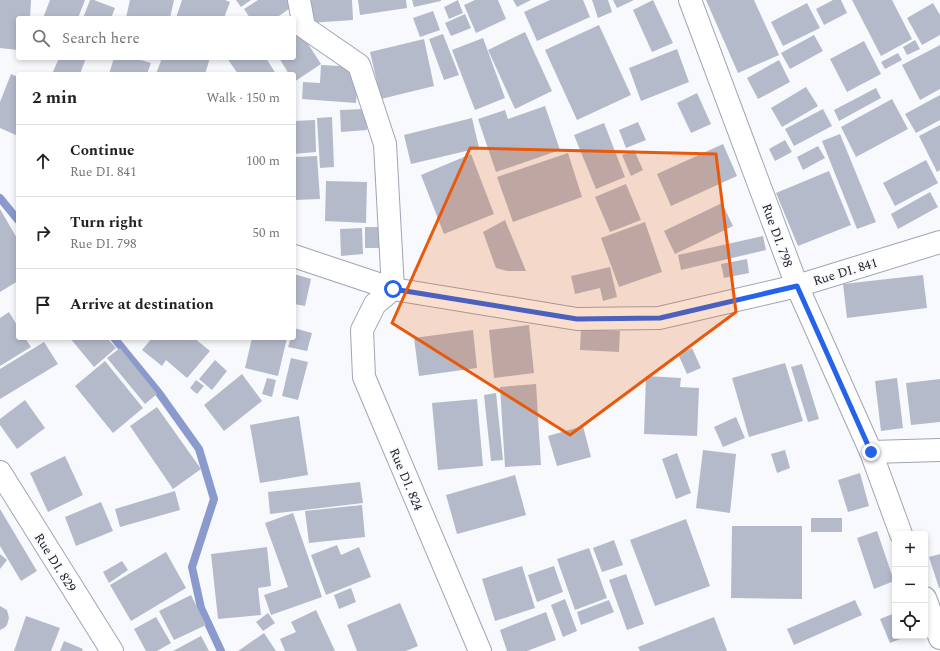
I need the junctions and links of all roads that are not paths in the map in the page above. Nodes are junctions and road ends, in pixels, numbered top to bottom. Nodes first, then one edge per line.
1 (299, 0) edge
2 (690, 0) edge
3 (940, 242) edge
4 (296, 257) edge
5 (797, 286) junction
6 (393, 289) junction
7 (940, 450) edge
8 (871, 452) junction
9 (0, 472) edge
10 (900, 531) edge
11 (927, 603) edge
12 (940, 638) edge
13 (112, 651) edge
14 (480, 651) edge

1 - 6 street
2 - 5 street, Rue DI. 798
3 - 5 street, Rue DI. 841
4 - 6 street, Rue DI. 841
5 - 6 street, Rue DI. 841
5 - 8 street, Rue DI. 798
6 - 14 street, Rue DI. 824
7 - 8 street
8 - 10 street, Rue DI. 798
9 - 13 street, Rue DI. 829
11 - 12 street

